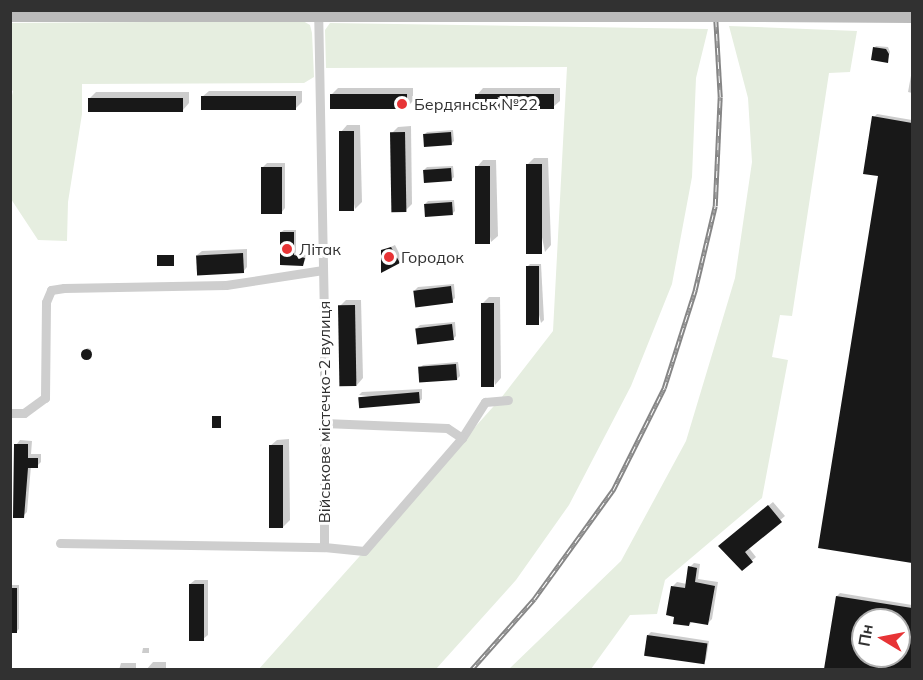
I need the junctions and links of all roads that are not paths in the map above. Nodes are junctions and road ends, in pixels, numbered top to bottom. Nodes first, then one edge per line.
1 (318, 14) junction
2 (10, 15) edge
3 (912, 16) edge
4 (323, 270) junction
5 (508, 400) dead end
6 (10, 413) edge
7 (324, 423) junction
8 (462, 438) junction
9 (60, 543) dead end
10 (324, 547) junction

1 - 2 main road
1 - 3 main road, bridge
1 - 4 street, Військове містечко-2 вулиця
4 - 6 street
4 - 7 street, Військове містечко-2 вулиця
5 - 8 street
7 - 8 street
7 - 10 street, Військове містечко-2 вулиця
8 - 10 street
9 - 10 street, Військове містечко-2 вулиця

